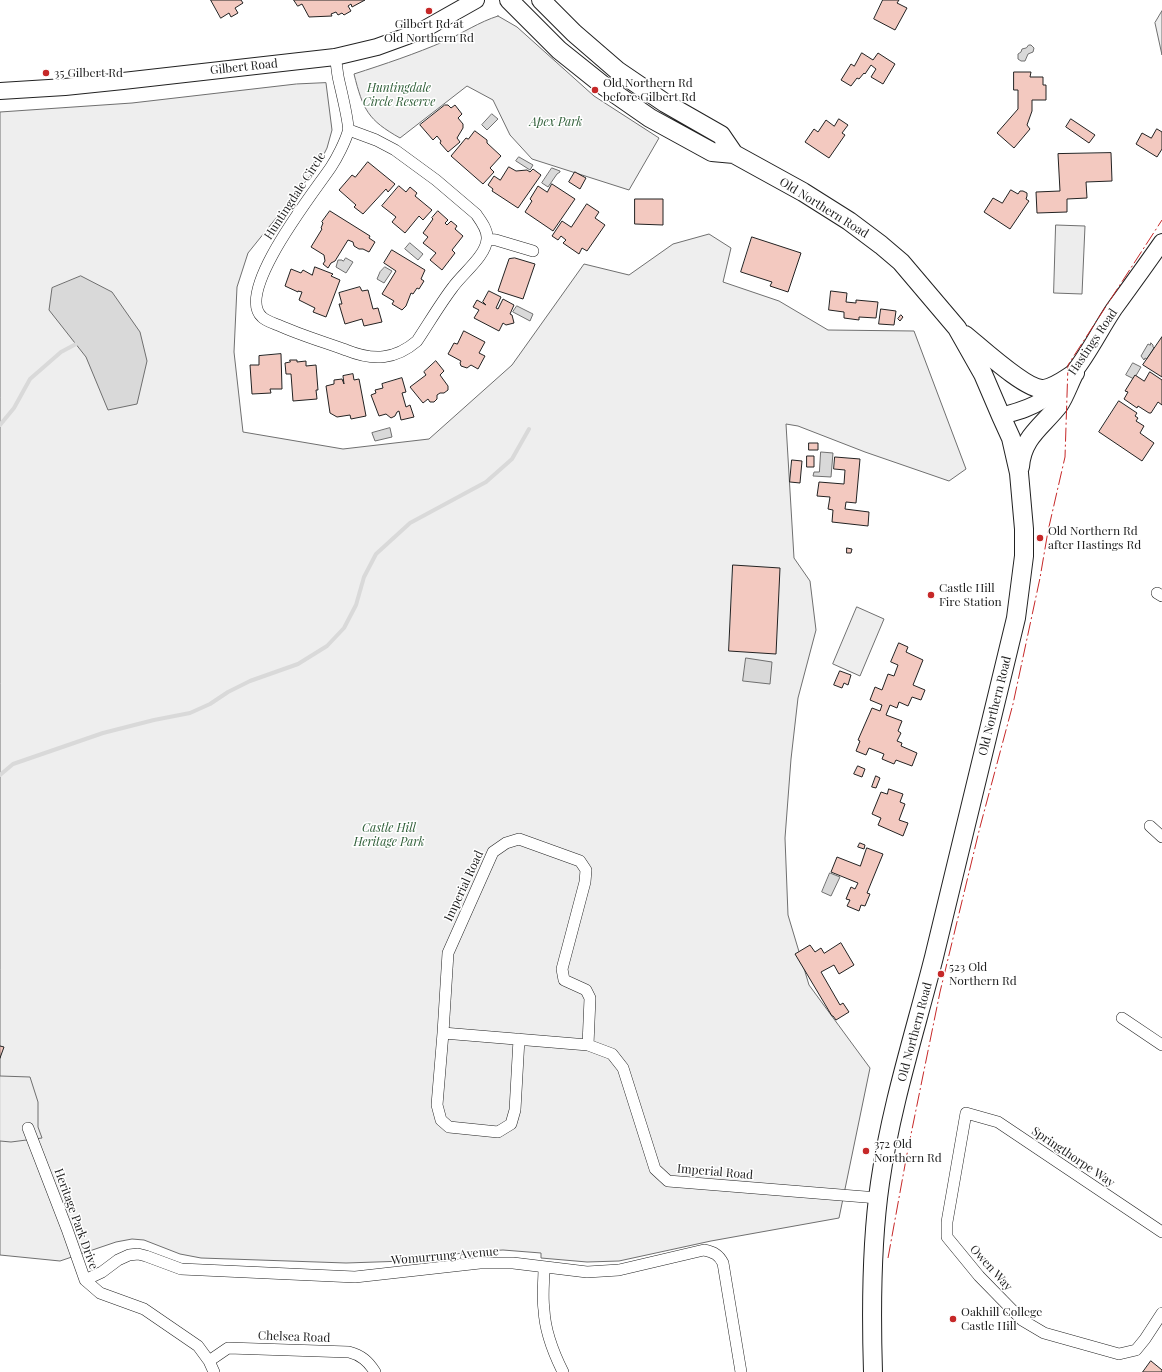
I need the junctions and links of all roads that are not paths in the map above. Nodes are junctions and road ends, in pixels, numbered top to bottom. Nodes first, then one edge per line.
1 (476, 0) edge
2 (510, 0) edge
3 (541, 0) edge
4 (336, 57) junction
5 (0, 91) edge
6 (349, 130) junction
7 (734, 154) junction
8 (487, 239) junction
9 (1162, 242) edge
10 (533, 251) dead end
11 (957, 328) junction
12 (1075, 373) junction
13 (1001, 416) junction
14 (1019, 473) junction
15 (1150, 826) dead end
16 (1162, 837) edge
17 (1122, 1018) dead end
18 (442, 1032) junction
19 (519, 1039) junction
20 (588, 1045) junction
21 (1162, 1045) edge
22 (966, 1113) joint
23 (28, 1128) dead end
24 (878, 1198) junction
25 (1162, 1232) edge
26 (544, 1267) junction
27 (85, 1280) junction
28 (1162, 1313) edge
29 (209, 1361) junction
30 (214, 1372) edge
31 (375, 1372) edge
32 (563, 1372) edge
33 (741, 1372) edge
34 (873, 1372) edge

1 - 4 main road, Gilbert Road
2 - 7 main road, Old Northern Road
3 - 7 main road, Old Northern Road
4 - 5 main road, Gilbert Road
4 - 6 street
6 - 8 street
6 - 8 street, Huntingdale Circle
7 - 11 main road, Old Northern Road
8 - 10 street
9 - 12 main road, Hastings Road
11 - 12 main road
11 - 13 main road, Old Northern Road
12 - 13 main road, Hastings Road
12 - 14 main road
13 - 14 main road, Old Northern Road
14 - 24 main road, Old Northern Road
15 - 16 street
17 - 21 street
18 - 19 street, Imperial Road
18 - 19 street
18 - 20 street, Imperial Road
19 - 20 street, Imperial Road
20 - 24 street, Imperial Road
22 - 25 street, Springthorpe Way
22 - 28 street, Owen Way
23 - 27 street, Heritage Park Drive
24 - 34 main road, Old Northern Road
26 - 27 street, Womurrung Avenue
26 - 32 street
26 - 33 street, Womurrung Avenue
27 - 29 street, Heritage Park Drive
29 - 30 street, Heritage Park Drive
29 - 31 street, Chelsea Road

